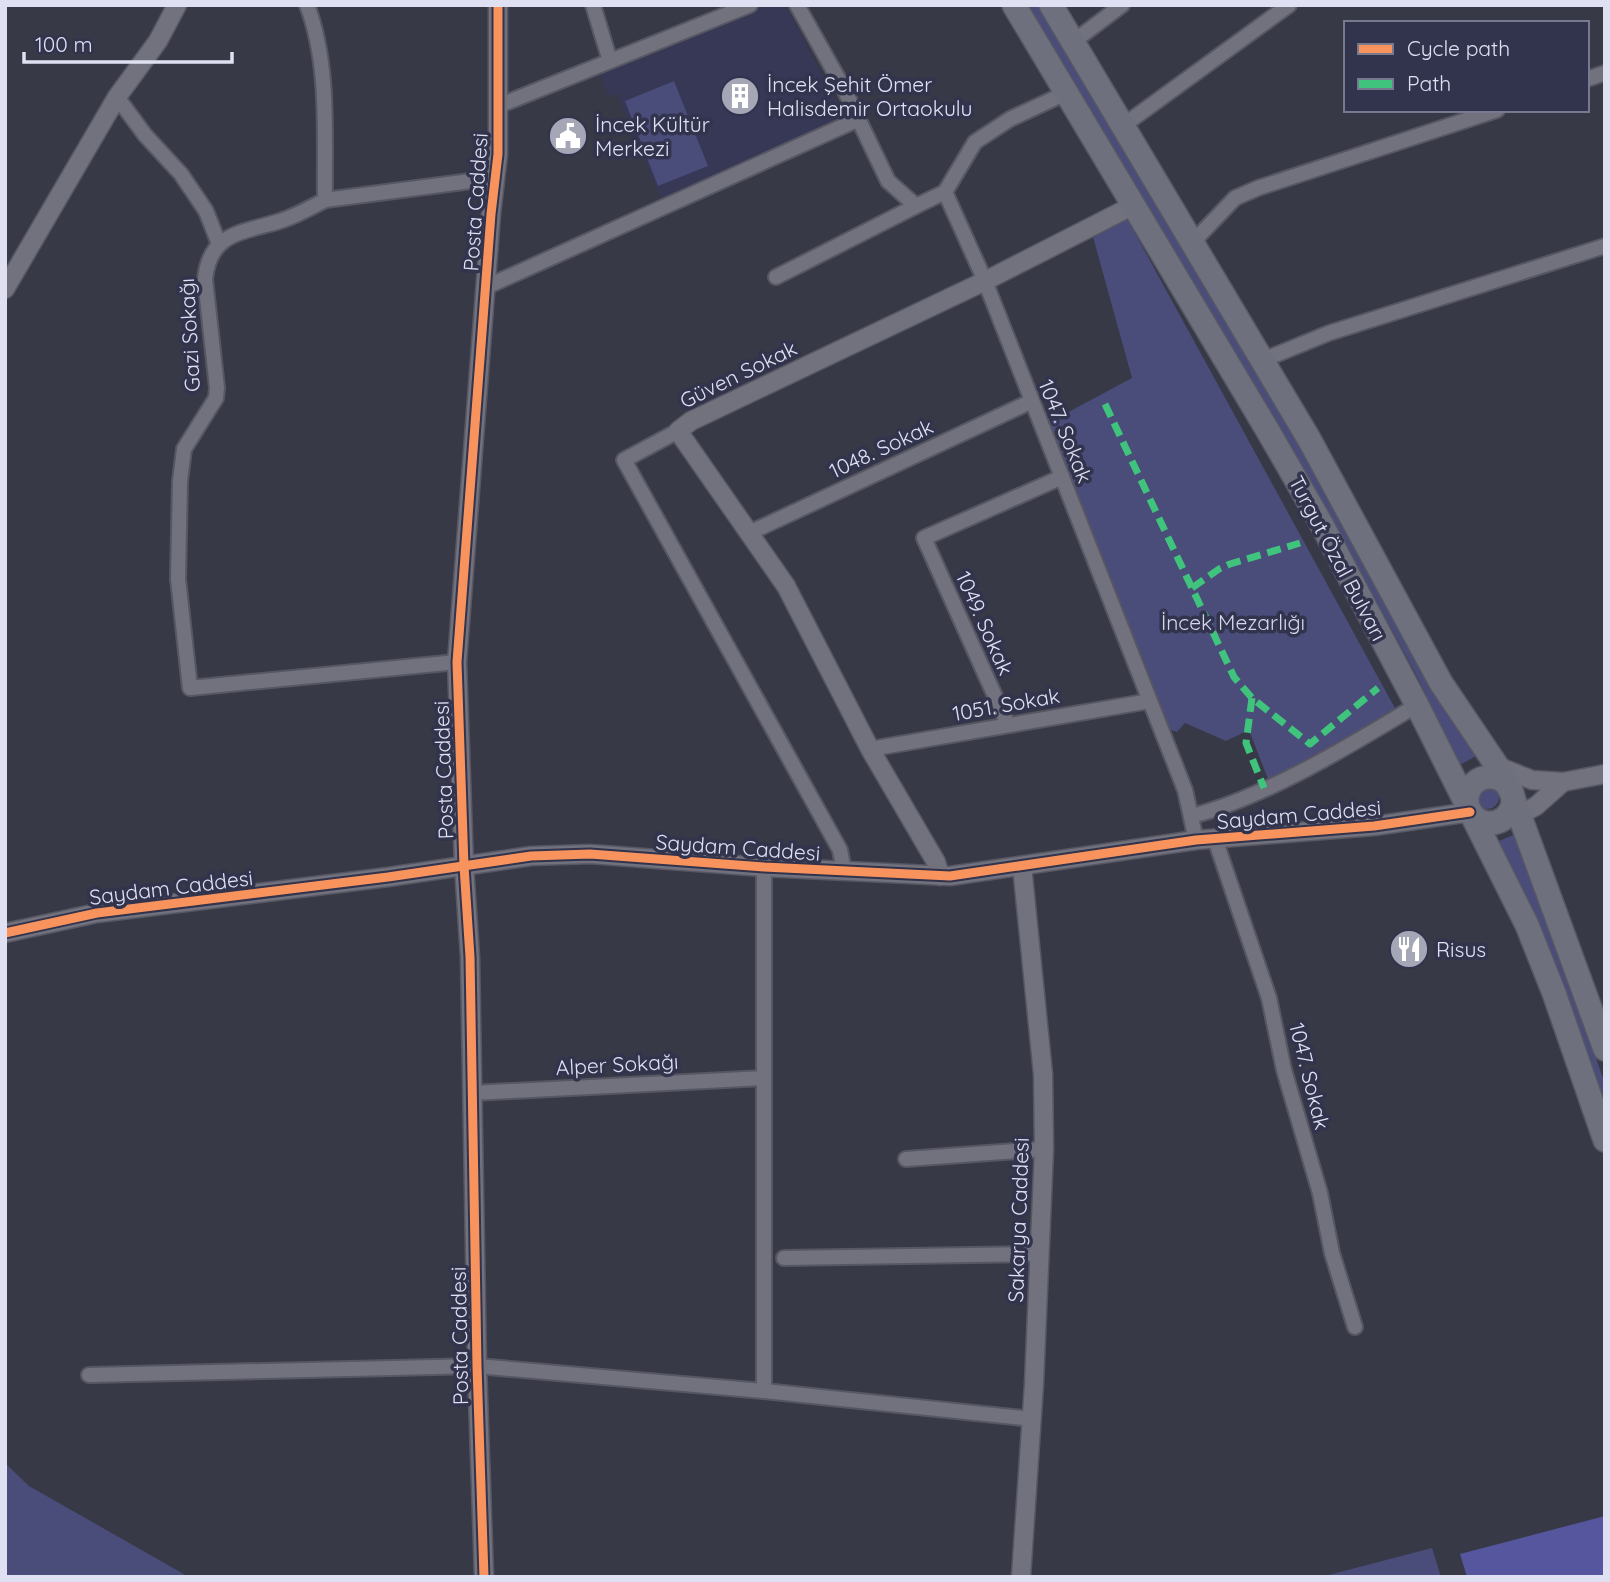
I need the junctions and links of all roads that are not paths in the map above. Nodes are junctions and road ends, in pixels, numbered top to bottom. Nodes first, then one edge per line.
1 (177, 5) edge
2 (307, 5) edge
3 (498, 5) edge
4 (593, 5) edge
5 (750, 5) edge
6 (797, 5) edge
7 (1014, 5) edge
8 (1051, 5) edge
9 (1122, 5) edge
10 (1289, 5) edge
11 (1073, 42) junction
12 (610, 61) junction
13 (1066, 93) junction
14 (117, 97) junction
15 (498, 106) junction
16 (1491, 112) edge
17 (859, 120) junction
18 (1124, 125) junction
19 (494, 178) junction
20 (945, 192) junction
21 (325, 200) junction
22 (1133, 205) junction
23 (916, 206) junction
24 (1193, 242) junction
25 (219, 244) junction
26 (1605, 246) edge
27 (776, 277) dead end
28 (985, 281) junction
29 (486, 287) junction
30 (5, 289) edge
31 (1263, 360) junction
32 (1032, 401) junction
33 (678, 430) junction
34 (1062, 477) junction
35 (749, 533) junction
36 (457, 662) junction
37 (1150, 701) junction
38 (1417, 705) junction
39 (1008, 725) junction
40 (870, 749) junction
41 (1497, 766) junction
42 (1605, 774) edge
43 (1563, 782) junction
44 (1511, 792) junction
45 (1470, 812) junction
46 (1521, 814) junction
47 (1192, 816) junction
48 (1215, 839) junction
49 (1196, 840) junction
50 (464, 866) junction
51 (1022, 866) junction
52 (764, 867) junction
53 (844, 871) junction
54 (940, 876) junction
55 (5, 933) edge
56 (1605, 1049) edge
57 (764, 1078) junction
58 (473, 1093) junction
59 (1605, 1140) edge
60 (1044, 1149) junction
61 (906, 1158) dead end
62 (1040, 1254) junction
63 (784, 1258) dead end
64 (1355, 1327) dead end
65 (477, 1366) junction
66 (89, 1375) dead end
67 (764, 1391) junction
68 (1032, 1419) junction
69 (484, 1577) edge
70 (1021, 1577) edge

1 - 14 street
2 - 21 street
3 - 15 street, Posta Caddesi
4 - 12 street
5 - 12 street
6 - 17 street
7 - 13 main road, Turgut Özal Bulvarı
8 - 11 main road, Turgut Özal Bulvarı
9 - 11 street
10 - 18 street
11 - 18 main road, Turgut Özal Bulvarı
12 - 15 street
13 - 20 street
13 - 22 main road, Turgut Özal Bulvarı
14 - 25 street
14 - 30 street
15 - 19 street, Posta Caddesi
16 - 24 street
17 - 23 street
17 - 29 street
18 - 24 main road, Turgut Özal Bulvarı
19 - 21 street
19 - 29 street, Posta Caddesi
20 - 23 street
20 - 28 street, 1047. Sokak
21 - 25 street
22 - 28 street, Güven Sokak
22 - 38 main road, Turgut Özal Bulvarı
23 - 27 street
24 - 31 main road, Turgut Özal Bulvarı
25 - 36 street, Gazi Sokağı
26 - 31 street
28 - 32 street, 1047. Sokak
28 - 33 street, Güven Sokak
29 - 36 street, Posta Caddesi
31 - 41 main road, Turgut Özal Bulvarı
32 - 34 street, 1047. Sokak
32 - 35 street, 1048. Sokak
33 - 35 street, Güven Sokak
33 - 53 street
34 - 37 street, 1047. Sokak
34 - 39 street, 1049. Sokak
35 - 40 street, Güven Sokak
36 - 50 street, Posta Caddesi
37 - 39 street, 1051. Sokak
37 - 47 street, 1047. Sokak
38 - 45 main road, Turgut Özal Bulvarı
38 - 47 street, Saydam Caddesi
39 - 40 street, 1051. Sokak
40 - 54 street, Güven Sokak
41 - 43 street
41 - 44 main road, Turgut Özal Bulvarı
42 - 43 street
43 - 46 street
44 - 45 main road
44 - 45 main road
44 - 46 main road, Turgut Özal Bulvarı
45 - 48 street, Saydam Caddesi
45 - 59 main road, Turgut Özal Bulvarı
46 - 56 main road, Turgut Özal Bulvarı
47 - 49 street, 1047. Sokak
48 - 49 street, Saydam Caddesi
48 - 64 street, 1047. Sokak
49 - 51 street, Saydam Caddesi
50 - 52 street, Saydam Caddesi
50 - 55 street, Saydam Caddesi
50 - 58 street, Posta Caddesi
51 - 54 street, Saydam Caddesi
51 - 60 street, Sakarya Caddesi
52 - 53 street, Saydam Caddesi
52 - 57 street
53 - 54 street, Saydam Caddesi
57 - 58 street, Alper Sokağı
57 - 67 street
58 - 65 street, Posta Caddesi
60 - 61 street
60 - 62 street, Sakarya Caddesi
62 - 63 street
62 - 68 street, Sakarya Caddesi
65 - 66 street
65 - 67 street
65 - 69 street, Posta Caddesi
67 - 68 street
68 - 70 street, Sakarya Caddesi

